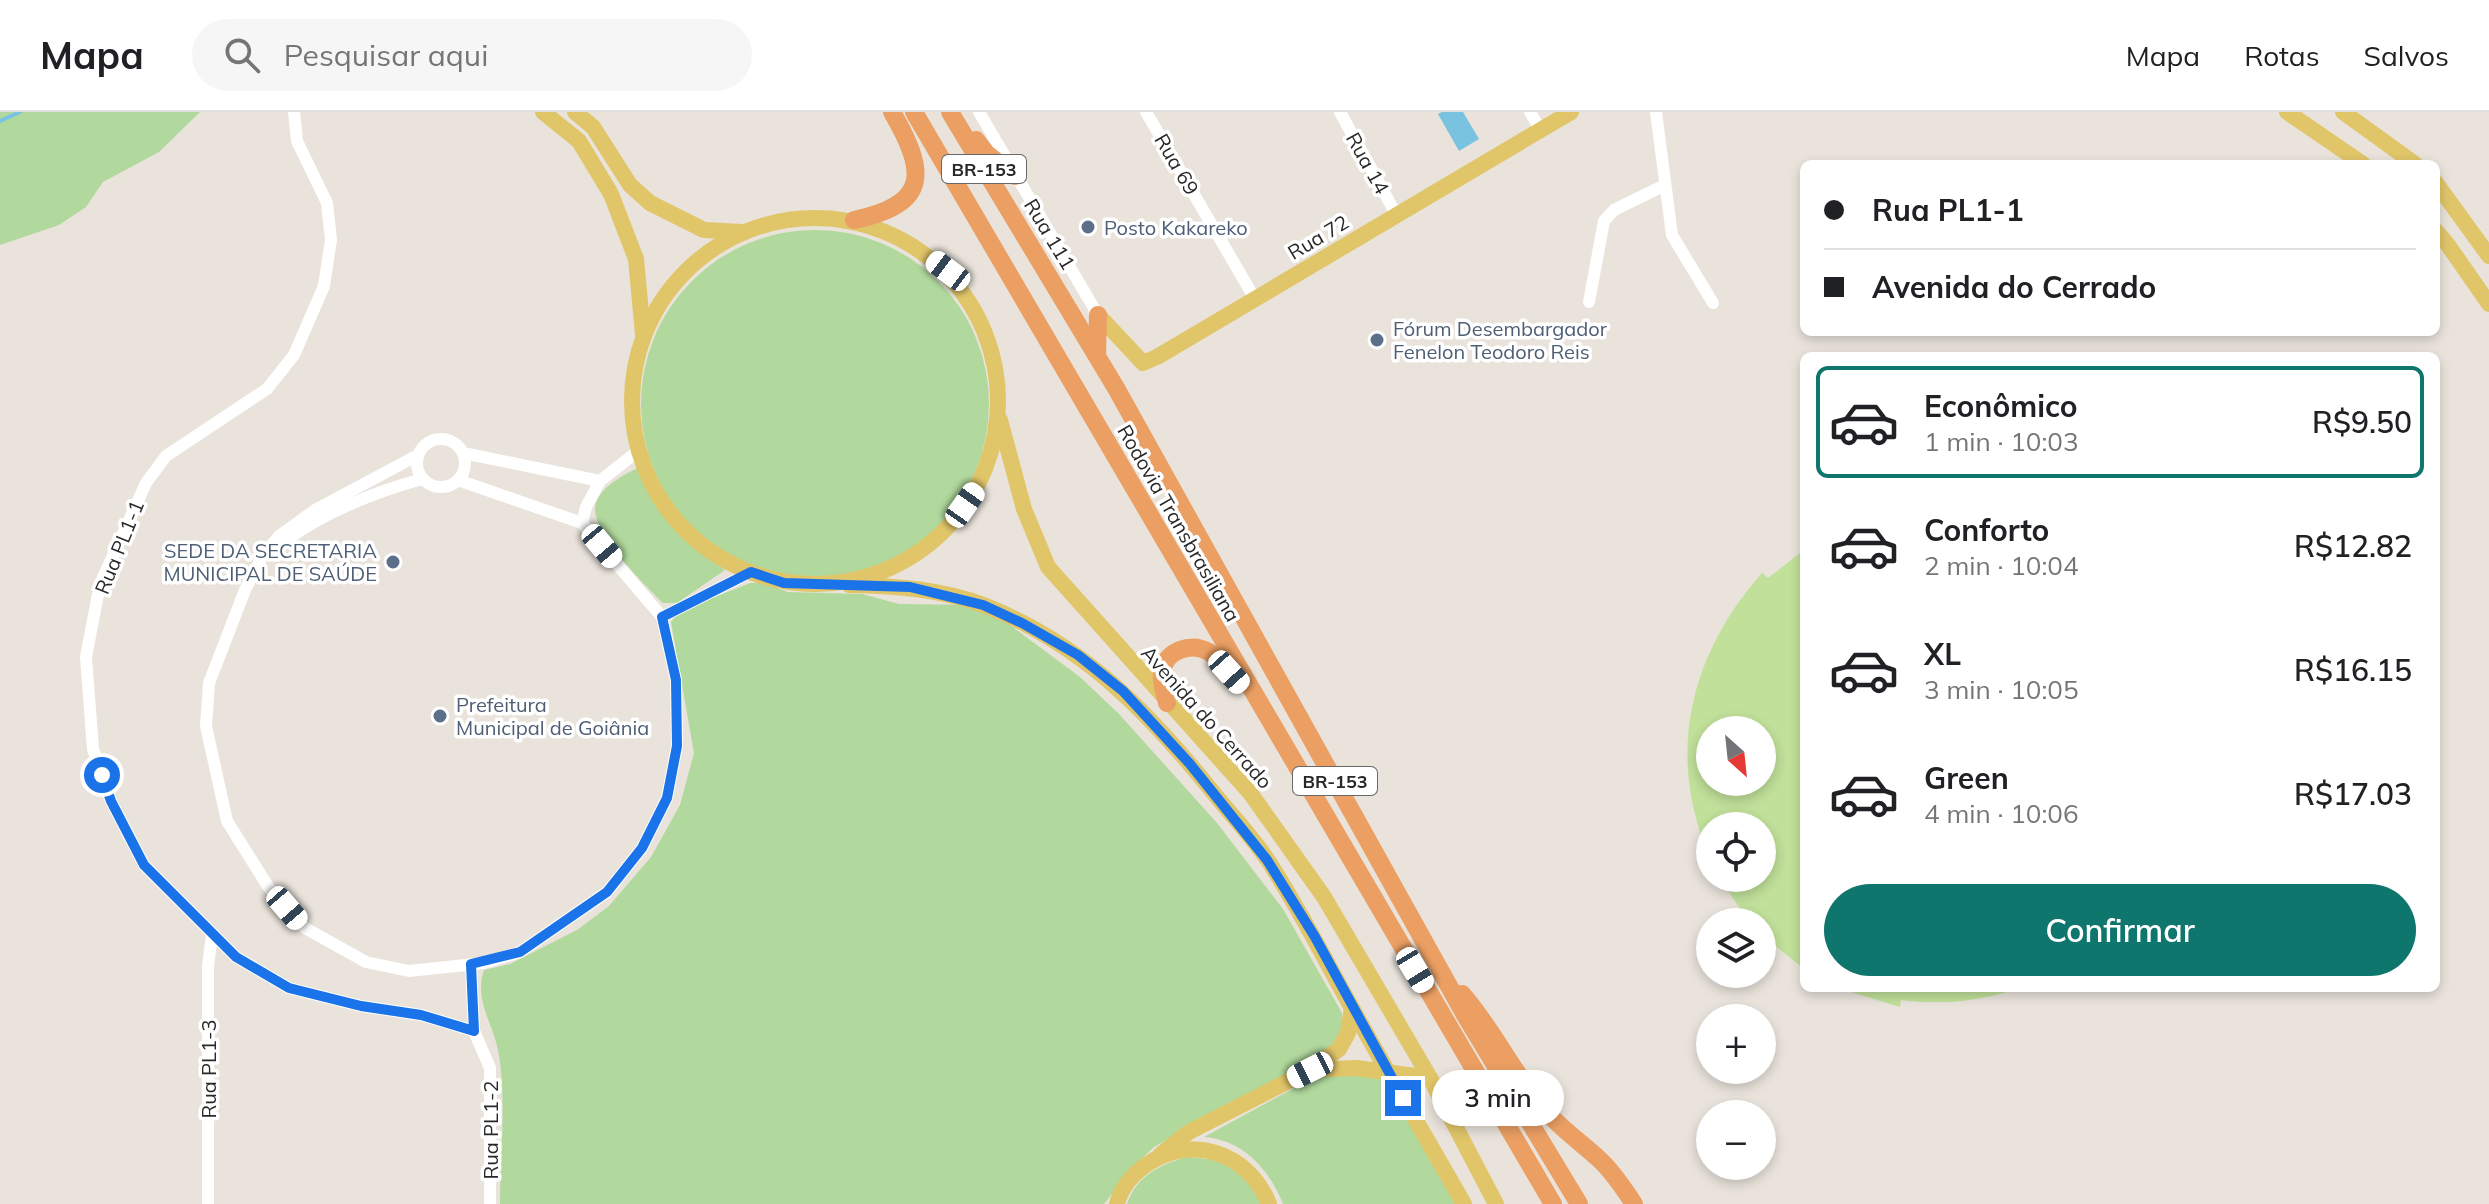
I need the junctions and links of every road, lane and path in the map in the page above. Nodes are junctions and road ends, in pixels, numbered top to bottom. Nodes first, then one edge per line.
1 (294, 112) edge
2 (543, 112) edge
3 (575, 112) edge
4 (892, 112) edge
5 (914, 112) edge
6 (952, 112) edge
7 (979, 112) edge
8 (1146, 112) edge
9 (1340, 112) edge
10 (1530, 112) edge
11 (1571, 112) edge
12 (1656, 112) edge
13 (2287, 112) edge
14 (2343, 112) edge
15 (1540, 129) junction
16 (2357, 160) edge
17 (2409, 160) edge
18 (1015, 176) junction
19 (1665, 185) junction
20 (2440, 189) edge
21 (1396, 214) junction
22 (854, 220) junction
23 (742, 232) junction
24 (2440, 237) edge
25 (2489, 256) edge
26 (1255, 299) junction
27 (1589, 302) dead end
28 (1713, 303) dead end
29 (2489, 304) edge
30 (1098, 315) junction
31 (643, 334) junction
32 (1097, 355) junction
33 (1000, 419) junction
34 (638, 451) junction
35 (463, 453) junction
36 (418, 455) junction
37 (422, 479) junction
38 (458, 480) junction
39 (600, 481) junction
40 (582, 523) junction
41 (259, 564) junction
42 (751, 572) junction
43 (836, 584) junction
44 (662, 617) junction
45 (1167, 703) junction
46 (1262, 708) junction
47 (212, 935) junction
48 (471, 964) junction
49 (1439, 970) junction
50 (1352, 1008) junction
51 (474, 1031) junction
52 (1310, 1070) junction
53 (1388, 1072) junction
54 (1430, 1078) junction
55 (1160, 1155) junction
56 (1117, 1201) edge
57 (208, 1204) edge
58 (490, 1204) edge
59 (1269, 1204) edge
60 (1464, 1204) edge
61 (1496, 1204) edge
62 (1553, 1204) edge
63 (1579, 1204) edge
64 (1634, 1204) edge

1 - 47 street, Rua PL1-1
2 - 31 main road
3 - 23 main road
4 - 22 highway
5 - 46 highway, Rodovia Transbrasiliana / BR-153
6 - 18 highway
6 - 32 highway, Rodovia Transbrasiliana / BR-153
7 - 18 street, Rua 111
8 - 26 street, Rua 69
9 - 21 street, Rua 14
10 - 15 street
11 - 15 main road, Rua 72
12 - 19 street
13 - 16 main road
14 - 17 main road
15 - 21 main road, Rua 72
18 - 30 street, Rua 111
19 - 27 street
19 - 28 street
20 - 25 main road
21 - 26 main road, Rua 72
22 - 23 main road
22 - 33 main road
23 - 31 main road
24 - 29 main road
26 - 30 main road, Rua 72
30 - 32 highway
31 - 34 main road
32 - 49 highway, Rodovia Transbrasiliana / BR-153
33 - 43 main road
33 - 45 main road, Avenida do Cerrado
34 - 39 street
34 - 42 main road
35 - 36 street
35 - 38 street
35 - 39 street
36 - 37 street
36 - 41 street
37 - 38 street
37 - 41 street
38 - 40 street
39 - 40 street
40 - 44 street
41 - 48 street
42 - 43 main road
42 - 44 street
43 - 50 main road
44 - 48 street
45 - 46 highway
45 - 54 main road, Avenida do Cerrado
46 - 62 highway, Rodovia Transbrasiliana / BR-153
47 - 51 street, Rua PL1-1
47 - 57 street, Rua PL1-3
48 - 51 street, Rua PL1-2
49 - 63 highway, Rodovia Transbrasiliana / BR-153
49 - 64 highway
50 - 52 main road
50 - 53 main road
51 - 58 street, Rua PL1-2
52 - 53 main road
52 - 55 main road
53 - 54 main road
53 - 60 main road
54 - 61 main road, Avenida do Cerrado
55 - 56 main road
55 - 59 main road

